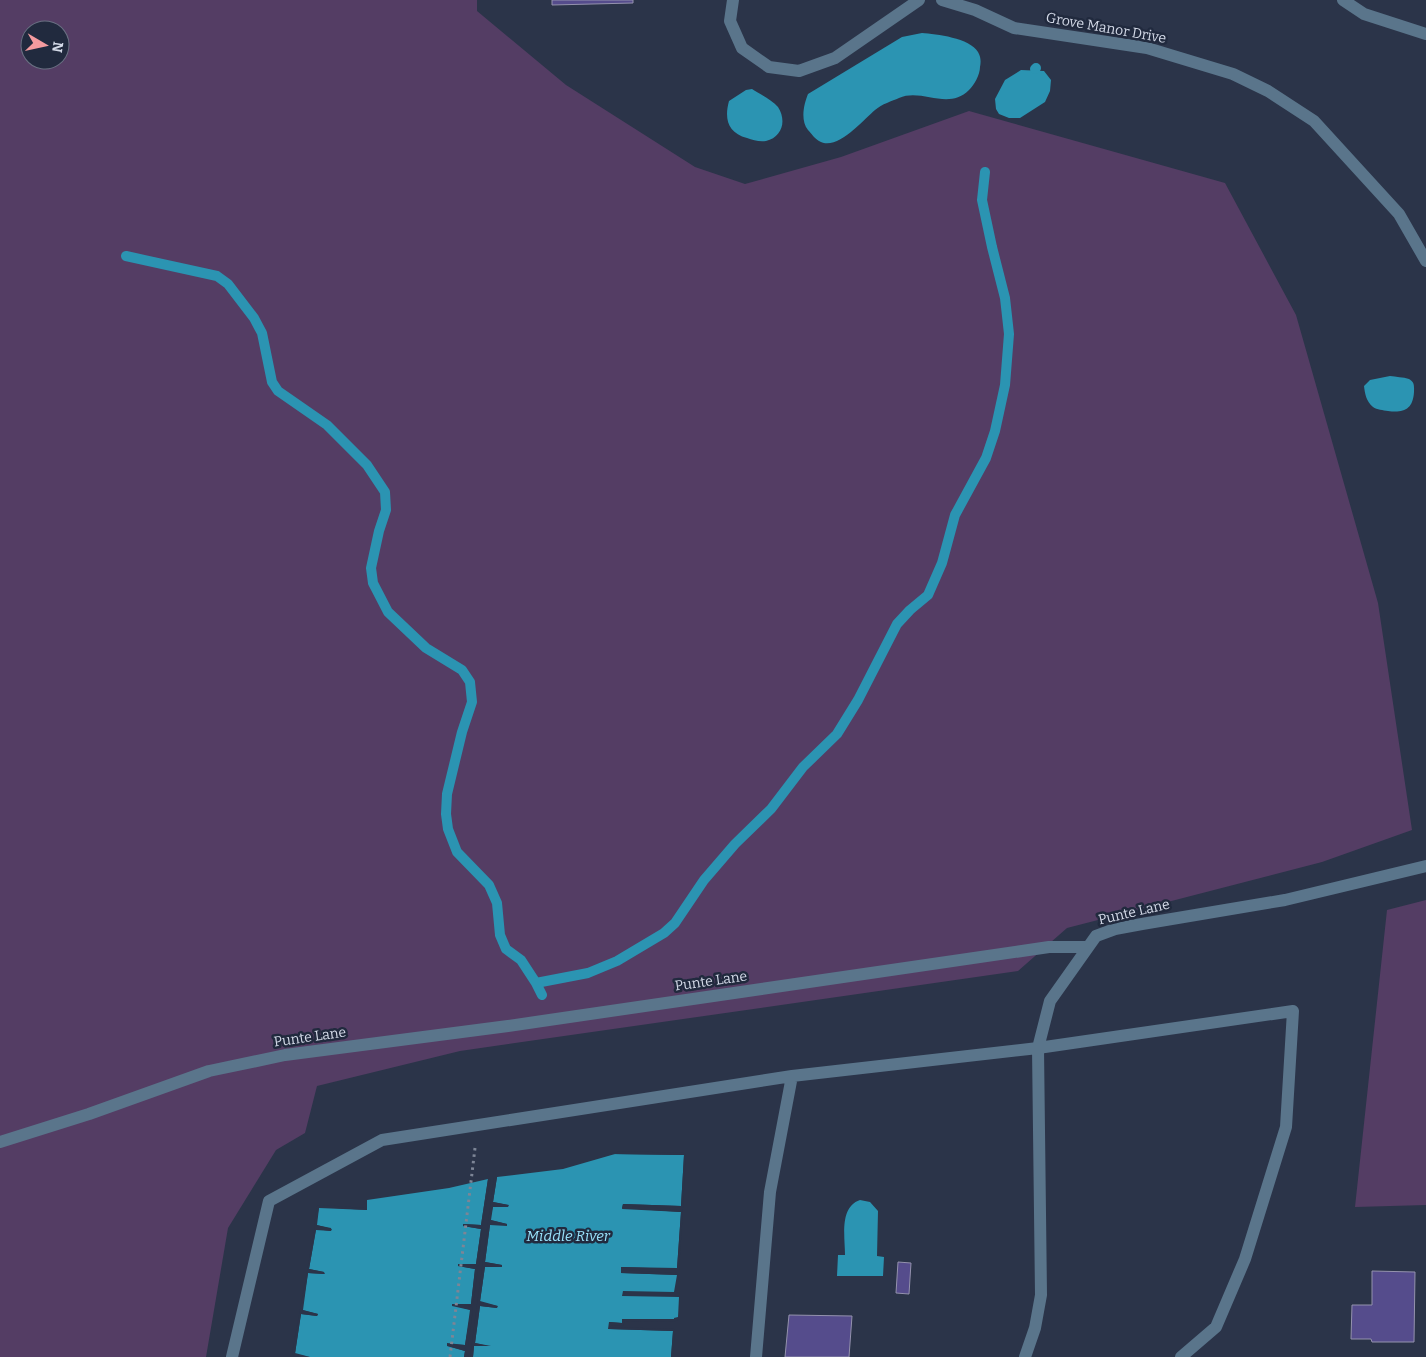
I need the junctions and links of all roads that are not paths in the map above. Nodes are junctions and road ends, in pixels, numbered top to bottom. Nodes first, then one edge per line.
1 (734, 0) edge
2 (920, 0) edge
3 (942, 0) edge
4 (1343, 0) edge
5 (978, 5) edge
6 (1426, 34) edge
7 (1426, 261) edge
8 (1426, 866) edge
9 (1088, 947) junction
10 (1038, 1048) junction
11 (792, 1076) junction
12 (0, 1142) edge
13 (232, 1357) edge
14 (756, 1357) edge
15 (1025, 1357) edge
16 (1181, 1357) edge

1 - 2 street
3 - 5 street, Grove Manor Drive
4 - 6 street
5 - 7 street, Grove Manor Drive
8 - 9 street, Punte Lane
9 - 10 street
9 - 12 street, Punte Lane
10 - 11 street
10 - 15 street
10 - 16 street
11 - 13 street
11 - 14 street

